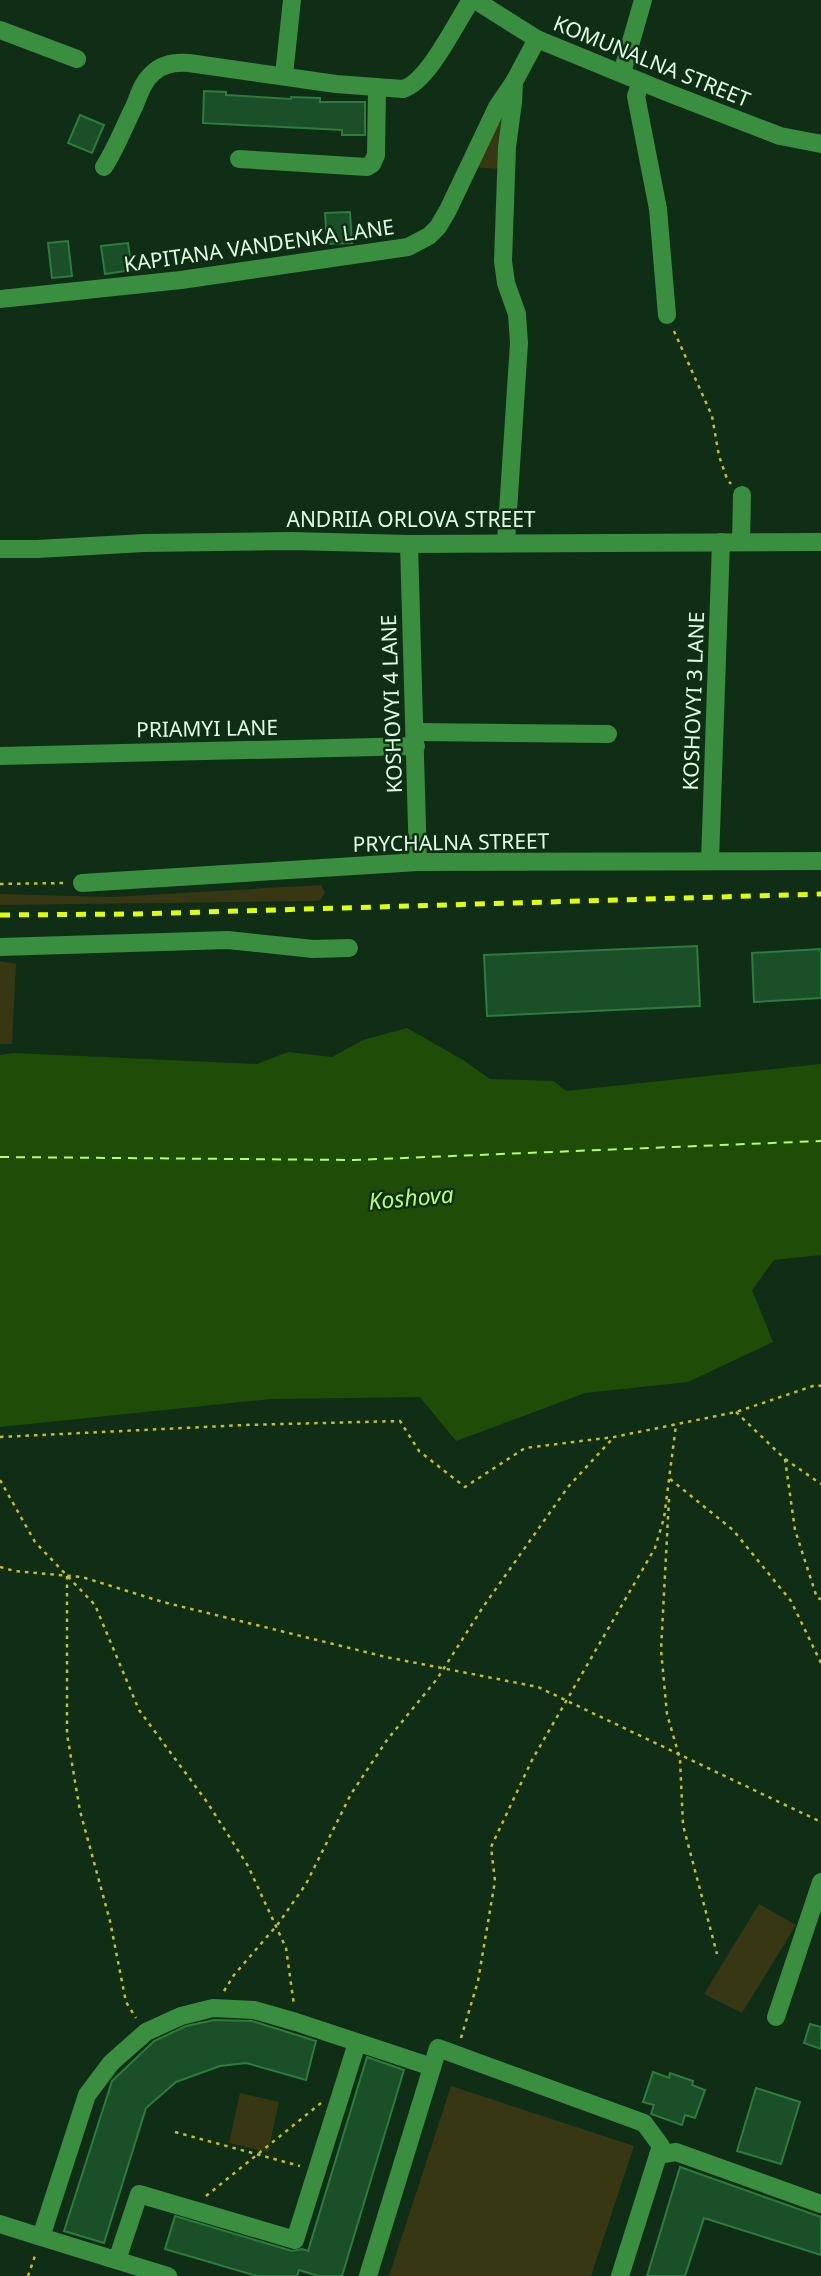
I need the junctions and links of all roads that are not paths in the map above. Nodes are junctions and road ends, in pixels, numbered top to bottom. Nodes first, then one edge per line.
1 (292, 0) edge
2 (473, 0) edge
3 (643, 0) edge
4 (0, 30) edge
5 (537, 39) junction
6 (77, 59) dead end
7 (622, 74) junction
8 (284, 75) junction
9 (514, 82) junction
10 (641, 82) junction
11 (377, 88) junction
12 (821, 144) edge
13 (239, 159) dead end
14 (104, 167) dead end
15 (0, 299) edge
16 (667, 315) road end
17 (742, 495) road end
18 (506, 542) junction
19 (721, 542) junction
20 (741, 542) junction
21 (821, 542) edge
22 (409, 544) junction
23 (0, 549) edge
24 (608, 734) dead end
25 (416, 739) junction
26 (0, 757) edge
27 (710, 861) junction
28 (821, 861) edge
29 (418, 862) junction
30 (82, 883) road end
31 (0, 947) edge
32 (349, 948) dead end
33 (821, 1882) edge
34 (776, 2017) dead end
35 (357, 2043) junction
36 (432, 2067) junction
37 (658, 2155) junction
38 (821, 2204) edge
39 (0, 2224) edge
40 (41, 2237) junction
41 (117, 2260) junction
42 (168, 2276) edge
43 (368, 2276) edge
44 (620, 2276) edge

1 - 8 street
2 - 5 street, KOMUNALNA STREET
2 - 11 street
3 - 7 street
4 - 6 street
5 - 7 street, KOMUNALNA STREET
5 - 9 street
7 - 10 street, KOMUNALNA STREET
8 - 11 street
8 - 14 street
9 - 15 street, KAPITANA VANDENKA LANE
9 - 18 street
10 - 12 street, KOMUNALNA STREET
10 - 16 street
11 - 13 street
17 - 20 street
18 - 19 street, ANDRIIA ORLOVA STREET
18 - 22 street, ANDRIIA ORLOVA STREET
19 - 20 street, ANDRIIA ORLOVA STREET
19 - 27 street, KOSHOVYI 3 LANE
20 - 21 street, ANDRIIA ORLOVA STREET
22 - 23 street, ANDRIIA ORLOVA STREET
22 - 25 street, KOSHOVYI 4 LANE
24 - 25 street, PRIAMYI LANE
25 - 26 street, PRIAMYI LANE
25 - 29 street, KOSHOVYI 4 LANE
27 - 28 street, PRYCHALNA STREET
27 - 29 street, PRYCHALNA STREET
29 - 30 street, PRYCHALNA STREET
31 - 32 street
33 - 34 street
35 - 36 street
35 - 40 street
35 - 41 street
36 - 37 street
36 - 43 street
37 - 38 street
37 - 44 street
39 - 40 street
40 - 41 street
41 - 42 street

